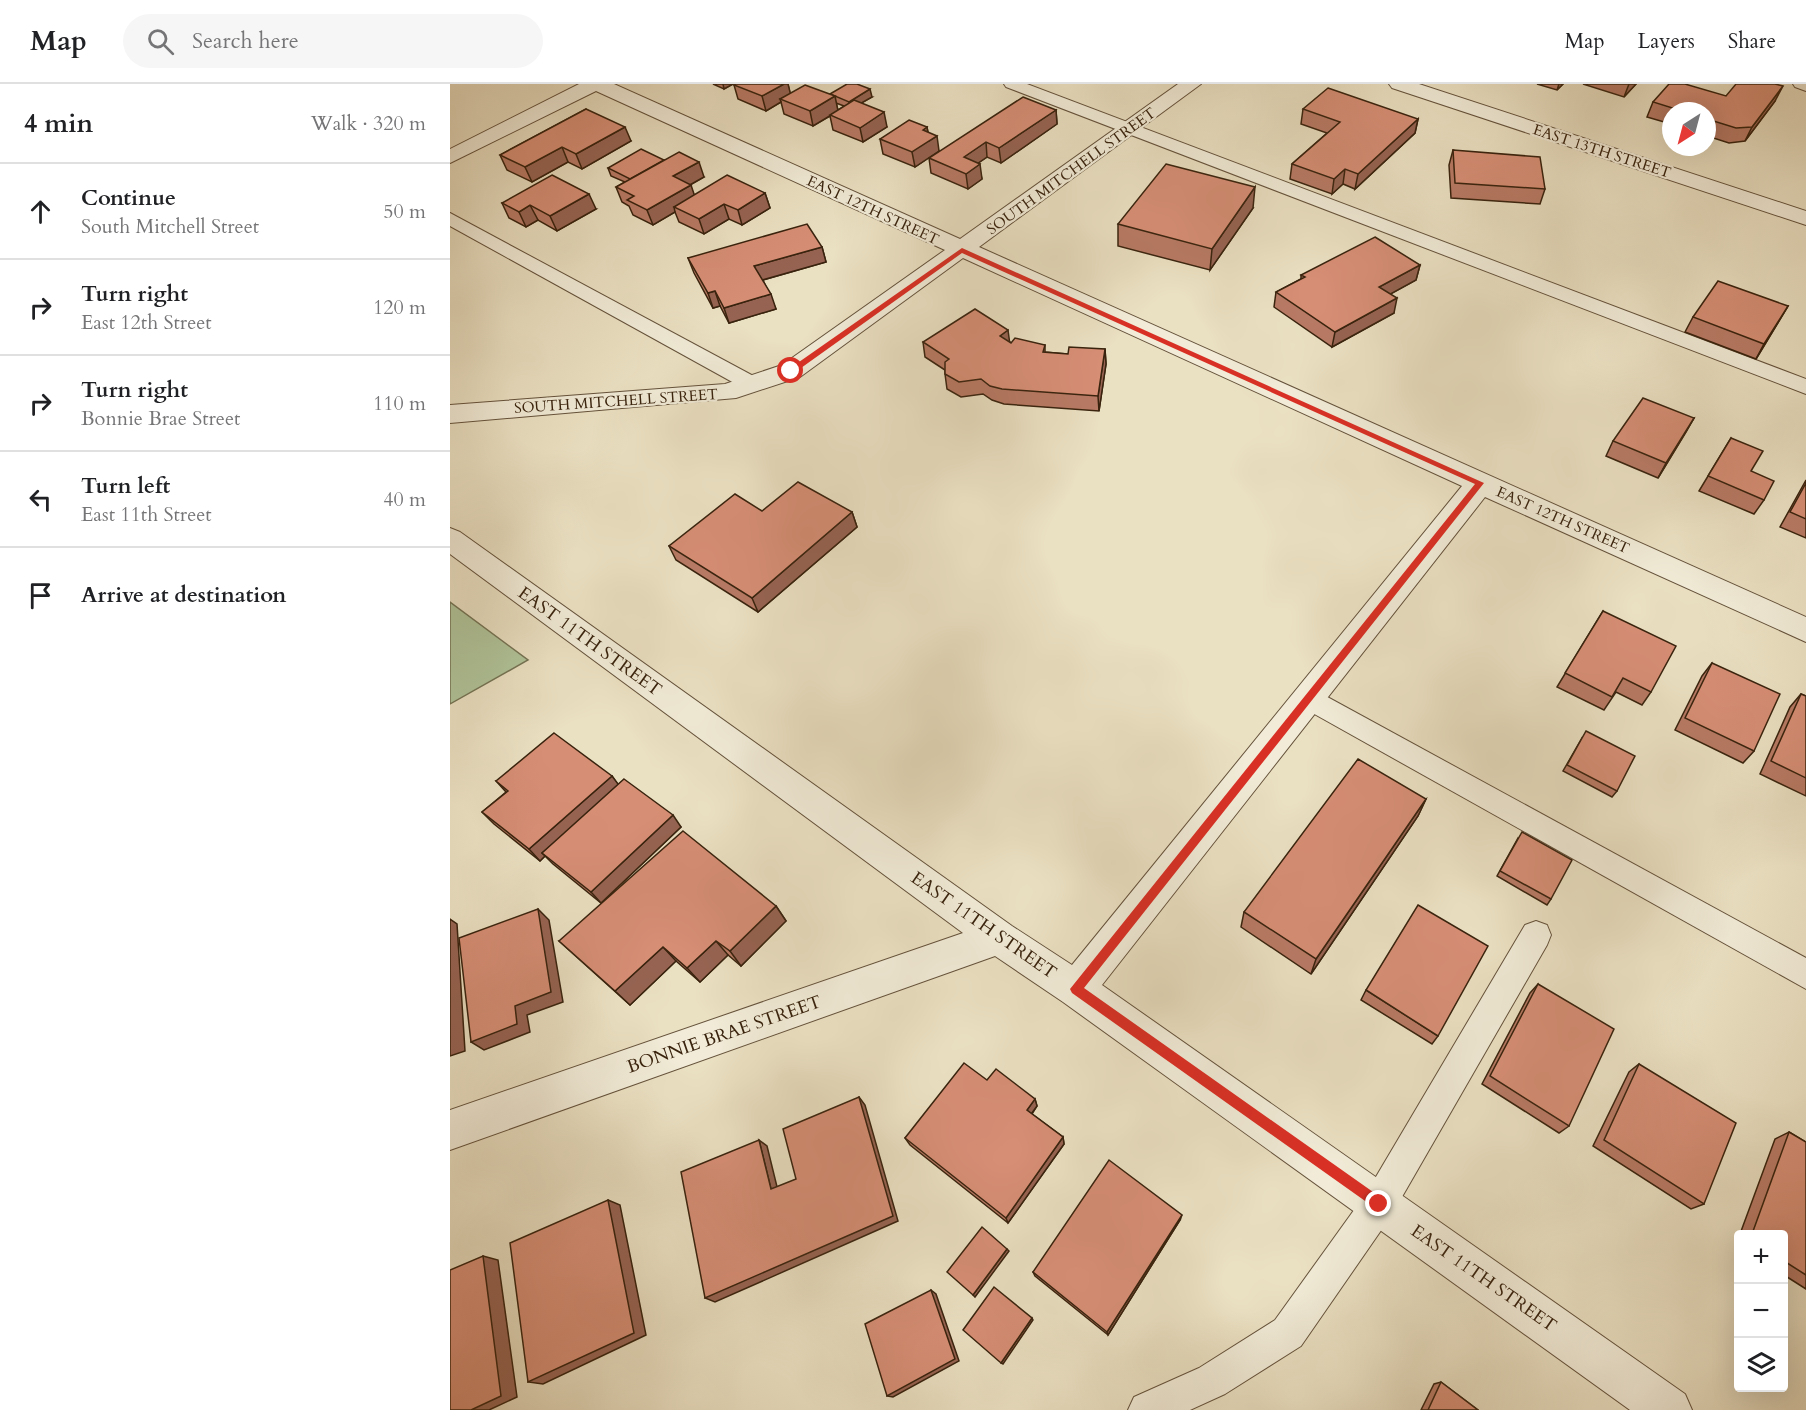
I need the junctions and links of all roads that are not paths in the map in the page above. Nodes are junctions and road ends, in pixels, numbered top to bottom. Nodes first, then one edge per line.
1 (596, 84) edge
2 (1012, 84) edge
3 (1191, 84) edge
4 (1399, 84) edge
5 (1801, 84) edge
6 (1806, 86) edge
7 (1130, 129) junction
8 (450, 157) edge
9 (1806, 218) edge
10 (450, 219) edge
11 (962, 250) junction
12 (752, 384) junction
13 (1806, 387) edge
14 (450, 414) edge
15 (1480, 483) junction
16 (450, 539) edge
17 (1806, 630) edge
18 (1309, 698) junction
19 (1536, 935) dead end
20 (999, 938) junction
21 (1806, 974) edge
22 (1076, 989) junction
23 (450, 1130) edge
24 (1379, 1204) junction
25 (1147, 1410) edge
26 (1669, 1410) edge

1 - 8 street
1 - 11 street, EAST 12TH STREET
2 - 7 lane
3 - 7 street, SOUTH MITCHELL STREET
4 - 9 street, EAST 13TH STREET
5 - 6 lane
7 - 11 street, SOUTH MITCHELL STREET
7 - 13 lane
10 - 12 lane
11 - 12 street, SOUTH MITCHELL STREET
11 - 15 street, EAST 12TH STREET
12 - 14 street, SOUTH MITCHELL STREET
15 - 17 street, EAST 12TH STREET
15 - 18 street
16 - 20 street, EAST 11TH STREET
18 - 21 lane
18 - 22 street
19 - 24 lane
20 - 22 street, EAST 11TH STREET
20 - 23 street, BONNIE BRAE STREET
22 - 24 street, EAST 11TH STREET
24 - 25 lane
24 - 26 street, EAST 11TH STREET

